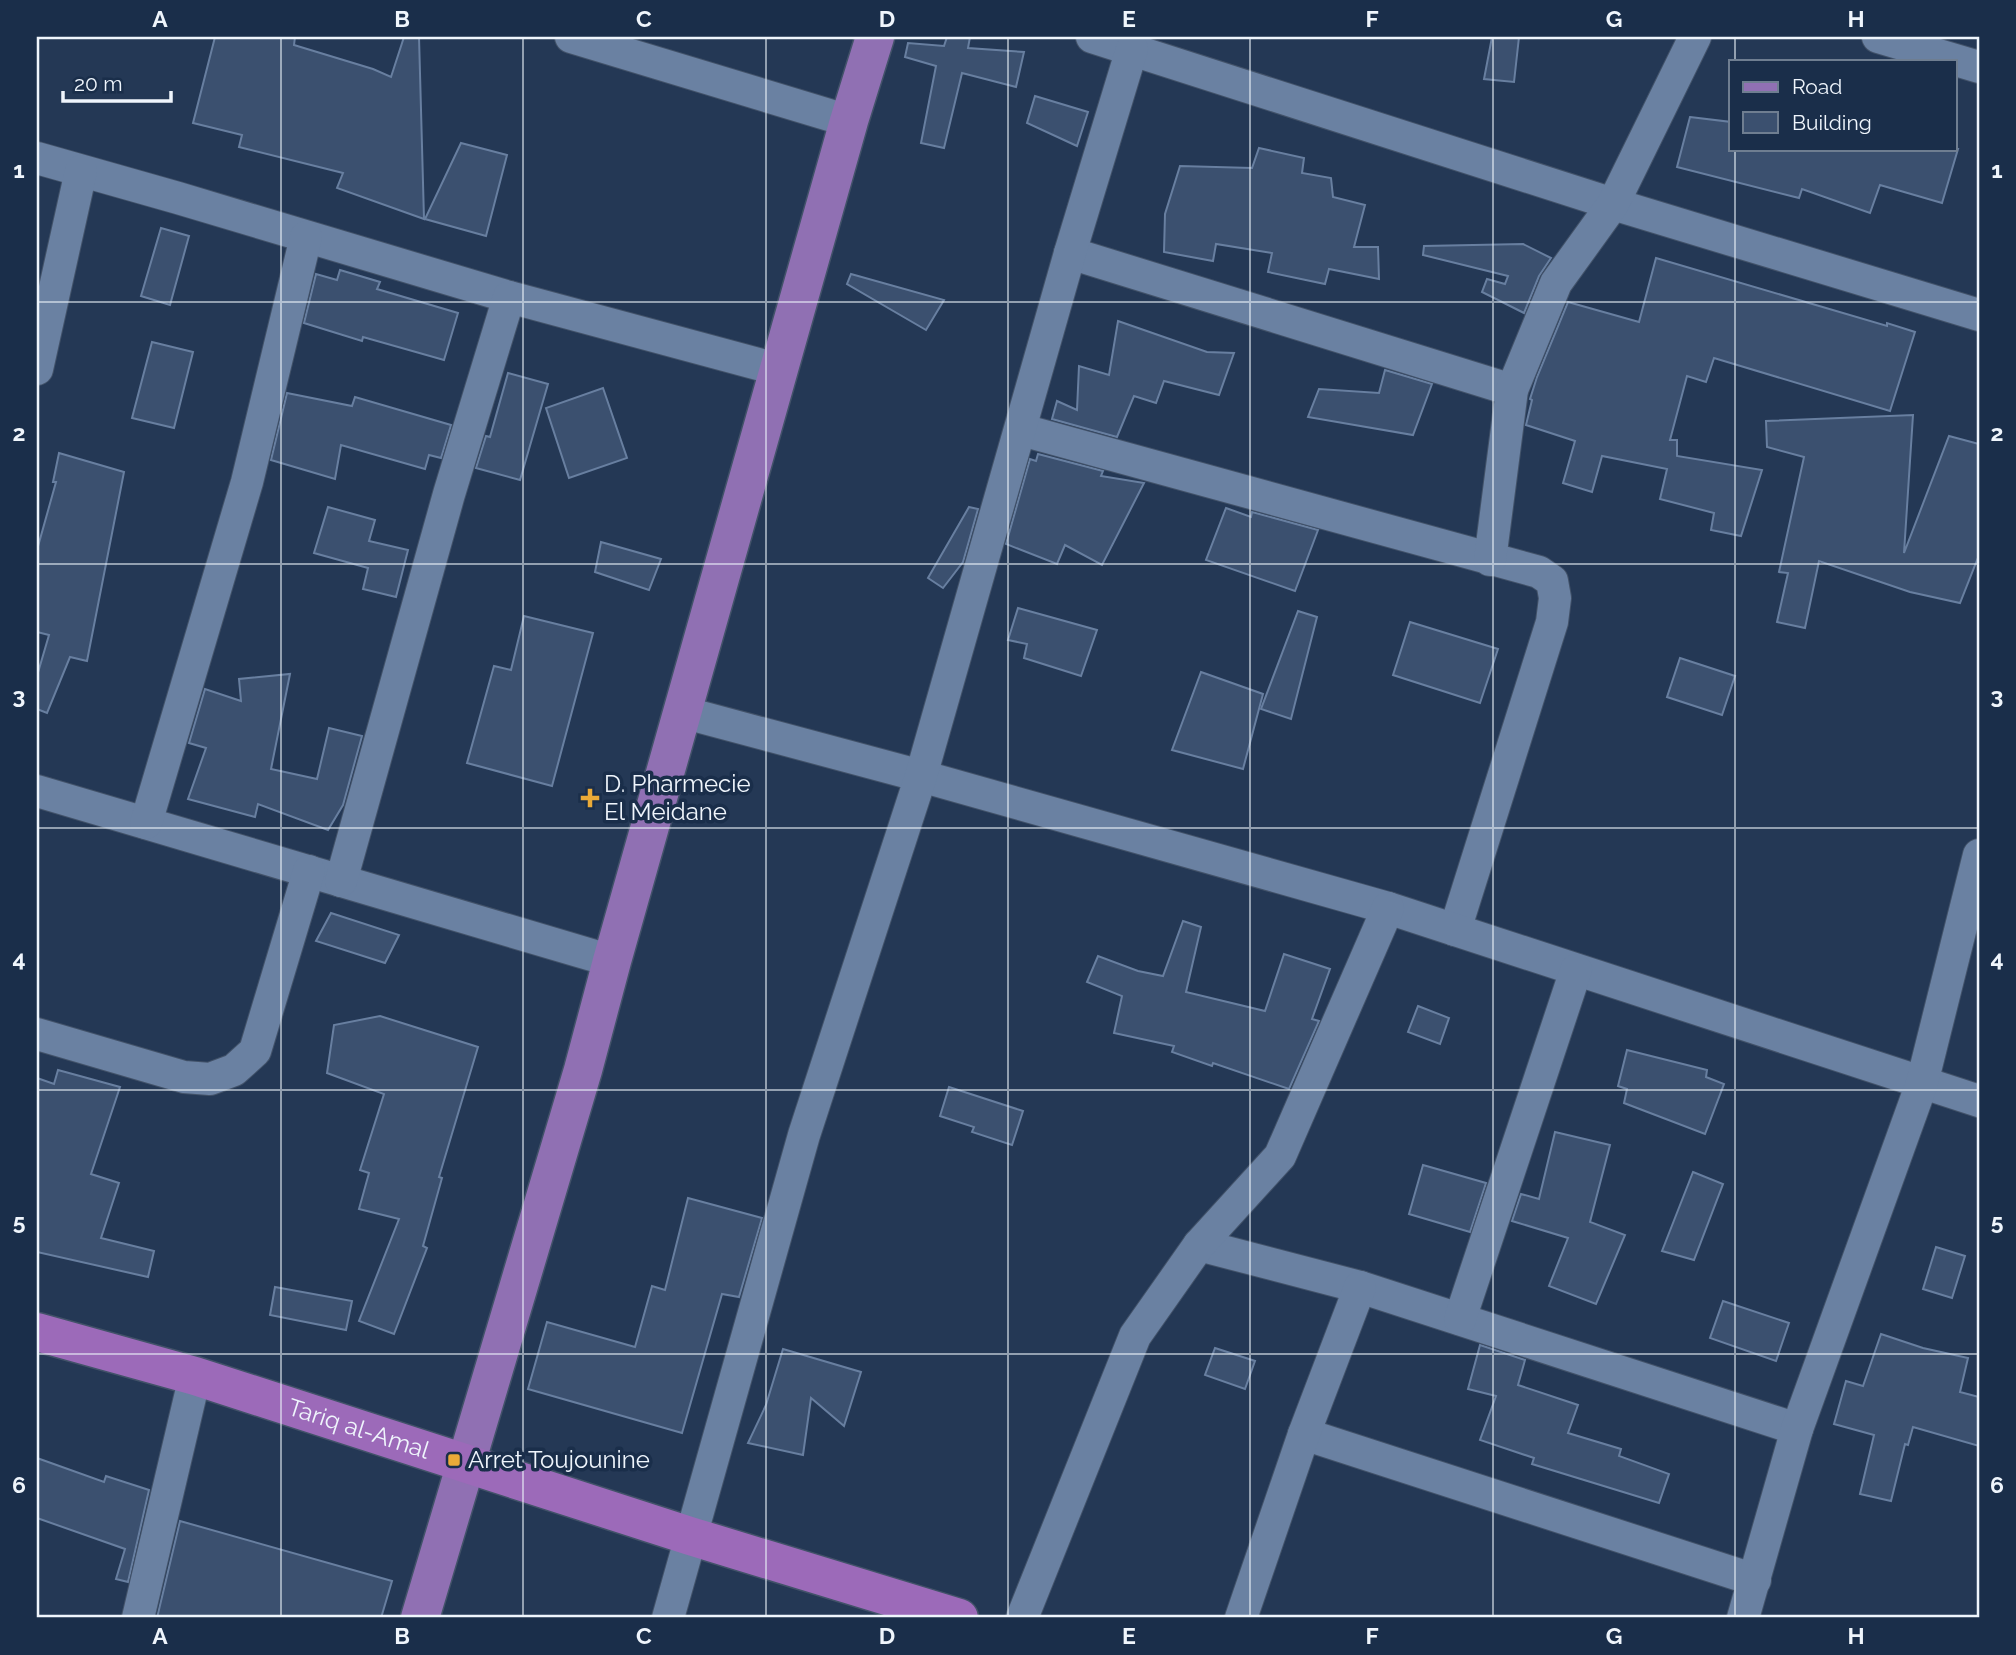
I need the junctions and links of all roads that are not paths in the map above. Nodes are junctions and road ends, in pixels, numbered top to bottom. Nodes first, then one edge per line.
1 (571, 37) edge
2 (875, 37) edge
3 (1092, 37) edge
4 (1695, 37) edge
5 (1895, 40) edge
6 (604, 41) edge
7 (1132, 49) junction
8 (1979, 67) edge
9 (849, 121) junction
10 (37, 158) edge
11 (81, 171) junction
12 (1613, 204) junction
13 (306, 237) junction
14 (1070, 253) junction
15 (509, 297) junction
16 (1979, 315) edge
17 (37, 369) edge
18 (780, 370) junction
19 (1512, 390) junction
20 (1022, 430) junction
21 (1490, 560) junction
22 (682, 712) junction
23 (921, 776) junction
24 (37, 790) edge
25 (146, 823) junction
26 (1979, 855) edge
27 (309, 871) junction
28 (341, 881) junction
29 (1388, 908) junction
30 (1455, 930) junction
31 (612, 961) junction
32 (1576, 970) junction
33 (37, 1034) edge
34 (1922, 1083) junction
35 (1979, 1101) edge
36 (1199, 1245) junction
37 (1360, 1287) junction
38 (1460, 1320) junction
39 (37, 1332) edge
40 (195, 1376) junction
41 (1797, 1429) junction
42 (1304, 1434) junction
43 (467, 1464) junction
44 (690, 1536) junction
45 (1755, 1580) junction
46 (138, 1618) edge
47 (420, 1618) edge
48 (668, 1618) edge
49 (958, 1618) edge
50 (1022, 1618) edge
51 (1241, 1618) edge
52 (1743, 1618) edge

1 - 6 street
2 - 9 main road
3 - 7 street
4 - 12 street
5 - 8 street
6 - 9 street
7 - 12 street
7 - 14 street
9 - 18 main road
10 - 11 street
11 - 13 street
11 - 17 street
12 - 16 street
12 - 19 street
13 - 15 street
13 - 25 street
14 - 19 street
14 - 20 street
15 - 18 street
15 - 28 street
18 - 22 main road
19 - 21 street
20 - 21 street
20 - 23 street
21 - 30 street
22 - 23 street
22 - 31 main road
23 - 29 street
23 - 44 street
24 - 25 street
25 - 27 street
26 - 34 street
27 - 28 street
27 - 33 street
28 - 31 street
29 - 30 street
29 - 36 street
30 - 32 street
31 - 43 main road
32 - 34 street
32 - 38 street
34 - 35 street
34 - 41 street
36 - 37 street
36 - 50 street
37 - 38 street
37 - 42 street
38 - 41 street
39 - 40 highway, Tariq al-Amal
40 - 43 highway, Tariq al-Amal
40 - 46 street
41 - 45 street
42 - 45 street
42 - 51 street
43 - 44 highway, Tariq al-Amal
43 - 47 main road
44 - 48 street
44 - 49 highway, Tariq al-Amal
45 - 52 street

